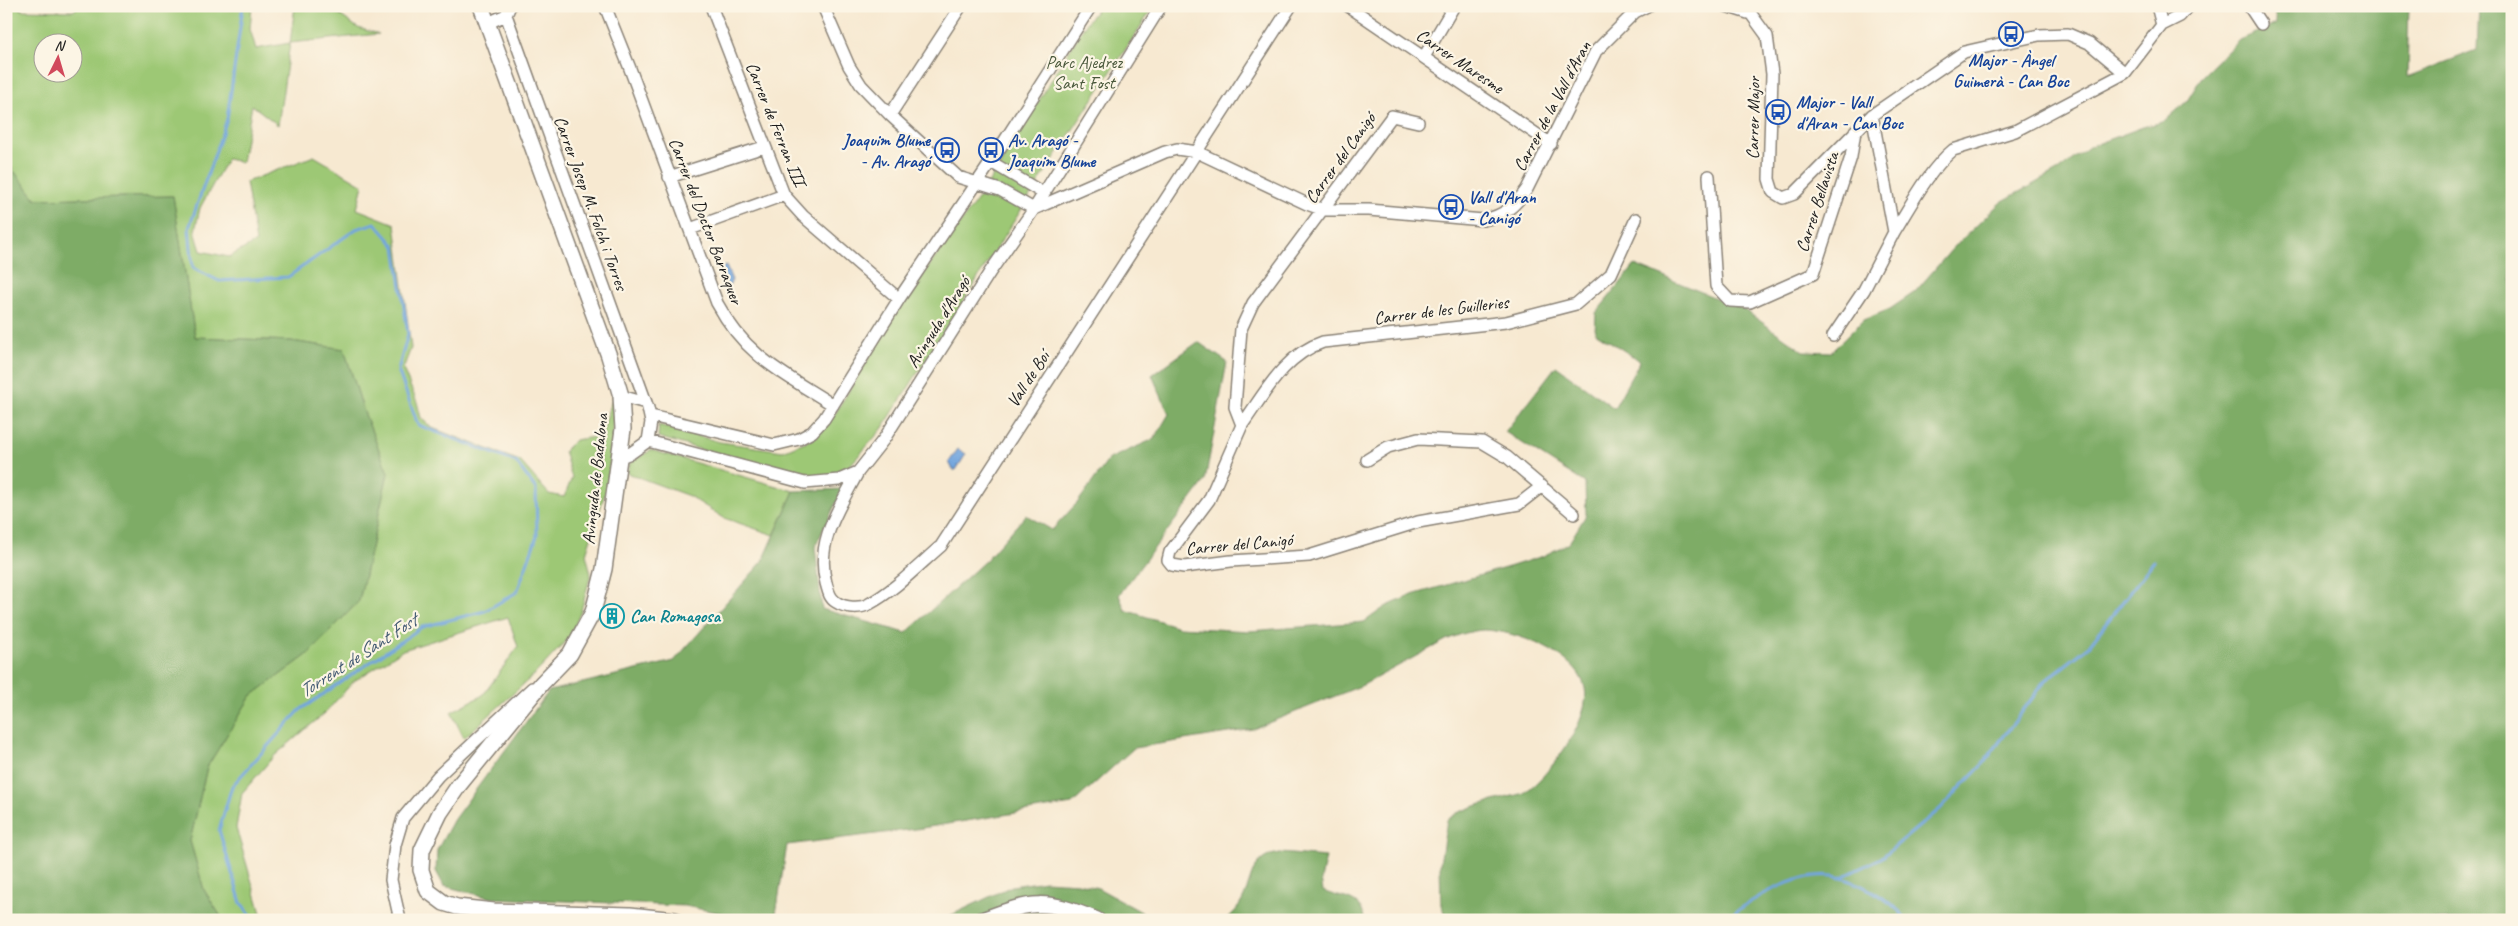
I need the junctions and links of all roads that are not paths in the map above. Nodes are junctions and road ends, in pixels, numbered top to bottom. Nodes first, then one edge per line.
1 (481, 6) edge
2 (605, 6) edge
3 (711, 6) edge
4 (961, 6) edge
5 (1091, 6) edge
6 (1161, 6) edge
7 (1291, 6) edge
8 (1348, 6) edge
9 (1454, 6) edge
10 (1647, 6) edge
11 (1726, 6) edge
12 (2157, 6) edge
13 (2188, 6) edge
14 (2249, 6) edge
15 (828, 9) edge
16 (508, 10) edge
17 (488, 24) junction
18 (2261, 24) dead end
19 (2162, 26) junction
20 (1424, 57) junction
21 (2124, 73) junction
22 (890, 115) junction
23 (1872, 115) junction
24 (1418, 122) dead end
25 (1855, 131) junction
26 (1551, 144) junction
27 (764, 147) junction
28 (1197, 152) junction
29 (991, 162) junction
30 (1709, 176) dead end
31 (670, 177) junction
32 (976, 183) junction
33 (1043, 193) junction
34 (1073, 193) junction
35 (784, 195) junction
36 (1034, 209) junction
37 (1324, 210) junction
38 (1636, 220) dead end
39 (690, 229) junction
40 (1894, 232) junction
41 (899, 299) junction
42 (1833, 336) dead end
43 (621, 396) junction
44 (646, 402) junction
45 (832, 405) junction
46 (651, 416) junction
47 (1242, 424) junction
48 (648, 441) junction
49 (620, 457) junction
50 (1367, 460) dead end
51 (858, 472) junction
52 (1542, 486) junction
53 (1574, 514) dead end
54 (542, 683) junction
55 (400, 920) edge
56 (674, 920) edge
57 (982, 920) edge
58 (1097, 920) edge

1 - 17 street, Avinguda de Badalona
2 - 31 street, Carrer del Doctor Barraquer
3 - 27 street, Carrer de Ferran III
4 - 22 street
5 - 29 street
6 - 33 street, Avinguda d'Aragó
7 - 28 street, Vall de Boí
8 - 20 street, Carrer Maresme
9 - 20 street
10 - 26 street, Carrer de la Vall d'Aran
11 - 25 street, Carrer Major
12 - 19 street
13 - 19 street
14 - 18 street
15 - 22 street
16 - 17 street
16 - 44 street, Carrer Josep M. Folch i Torres
17 - 43 street, Avinguda de Badalona
19 - 21 street
20 - 26 street, Carrer Maresme
21 - 23 street, Carrer Major
21 - 40 street
22 - 32 street
23 - 25 street, Carrer Major
23 - 40 street
24 - 37 street, Carrer del Canigó
25 - 30 street, Carrer Bellavista
26 - 37 street, Carrer de la Vall d'Aran
27 - 31 street
27 - 35 street, Carrer de Ferran III
28 - 34 street, Carrer de la Vall d'Aran
28 - 37 street, Carrer de la Vall d'Aran
28 - 51 street, Vall de Boí
29 - 32 street
29 - 33 street
31 - 39 street, Carrer del Doctor Barraquer
32 - 36 street
32 - 41 street
33 - 34 street
33 - 36 street, Avinguda d'Aragó
34 - 36 street, Carrer de la Vall d'Aran
35 - 39 street
35 - 41 street, Carrer de Ferran III
36 - 51 street, Avinguda d'Aragó
37 - 47 street, Carrer del Canigó
38 - 47 street, Carrer de les Guilleries
39 - 45 street, Carrer del Doctor Barraquer
40 - 42 street
41 - 45 street
43 - 44 street
43 - 49 street, Avinguda de Badalona
44 - 46 street
45 - 46 street
46 - 48 street
47 - 52 street, Carrer del Canigó
48 - 49 street
48 - 51 street
49 - 54 street, Avinguda de Badalona
50 - 52 street
52 - 53 street
54 - 55 street
54 - 56 street, Avinguda de Badalona
57 - 58 street

